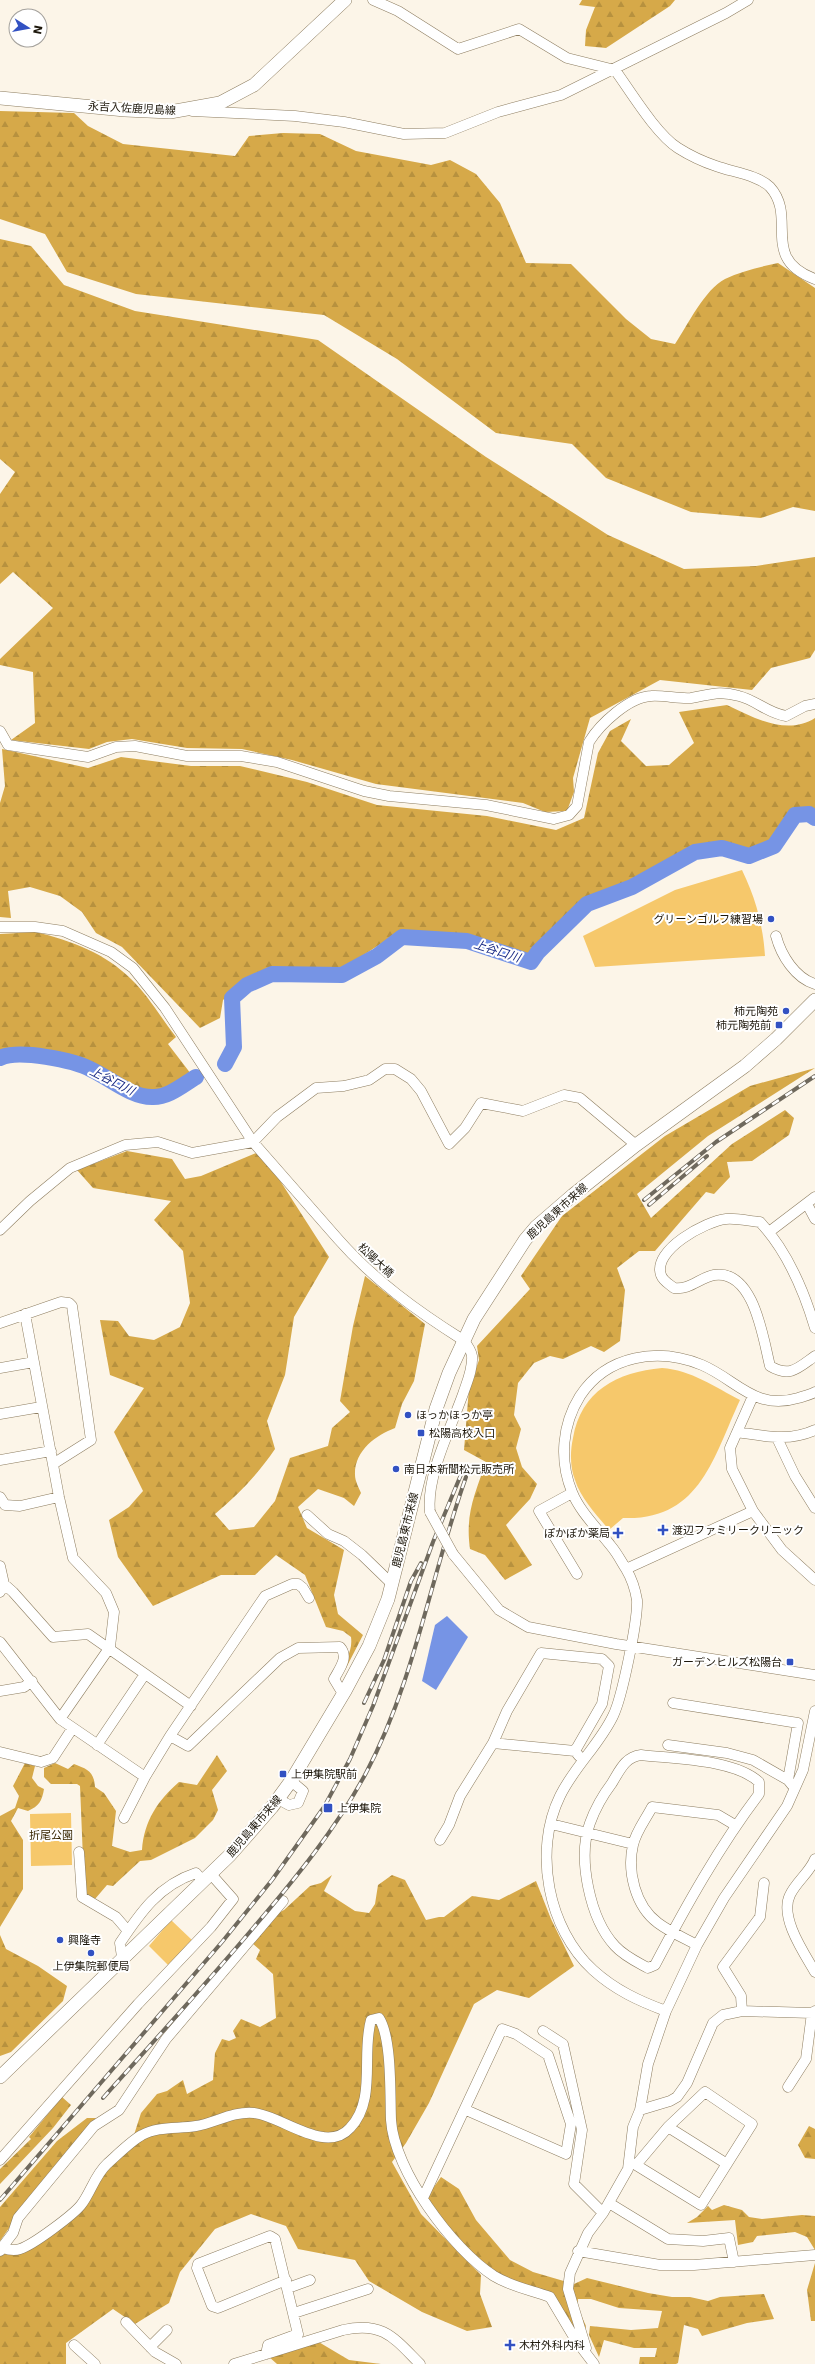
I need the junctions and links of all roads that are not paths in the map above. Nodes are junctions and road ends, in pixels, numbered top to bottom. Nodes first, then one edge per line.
1 (344, 0) edge
2 (373, 0) edge
3 (748, 0) edge
4 (615, 70) junction
5 (0, 98) edge
6 (187, 110) junction
7 (815, 279) edge
8 (815, 704) edge
9 (0, 731) edge
10 (0, 927) edge
11 (776, 936) dead end
12 (815, 984) edge
13 (815, 1000) edge
14 (253, 1142) junction
15 (636, 1145) junction
16 (815, 1197) edge
17 (807, 1204) junction
18 (815, 1220) edge
19 (0, 1230) edge
20 (769, 1232) junction
21 (25, 1314) junction
22 (0, 1324) edge
23 (815, 1328) edge
24 (463, 1340) junction
25 (815, 1356) edge
26 (34, 1362) junction
27 (0, 1368) edge
28 (815, 1392) edge
29 (753, 1396) junction
30 (41, 1407) junction
31 (0, 1414) edge
32 (815, 1430) edge
33 (737, 1432) junction
34 (777, 1438) junction
35 (51, 1451) junction
36 (0, 1460) edge
37 (53, 1464) junction
38 (572, 1493) junction
39 (0, 1497) edge
40 (59, 1497) junction
41 (815, 1508) edge
42 (752, 1511) junction
43 (307, 1515) dead end
44 (0, 1566) edge
45 (626, 1569) junction
46 (577, 1574) dead end
47 (815, 1580) edge
48 (392, 1584) junction
49 (2, 1588) edge
50 (309, 1598) dead end
51 (0, 1642) edge
52 (630, 1645) junction
53 (110, 1647) junction
54 (145, 1674) junction
55 (815, 1675) edge
56 (32, 1681) junction
57 (0, 1691) edge
58 (345, 1691) junction
59 (673, 1703) dead end
60 (191, 1706) junction
61 (815, 1711) edge
62 (60, 1719) junction
63 (72, 1728) junction
64 (170, 1736) junction
65 (813, 1741) edge
66 (493, 1743) junction
67 (97, 1745) junction
68 (668, 1745) dead end
69 (575, 1751) junction
70 (0, 1752) edge
71 (584, 1760) junction
72 (145, 1777) junction
73 (788, 1780) junction
74 (291, 1781) junction
75 (796, 1789) junction
76 (278, 1799) junction
77 (124, 1818) dead end
78 (551, 1824) junction
79 (735, 1825) junction
80 (587, 1833) junction
81 (440, 1840) dead end
82 (633, 1844) junction
83 (79, 1852) dead end
84 (815, 1859) edge
85 (206, 1877) junction
86 (764, 1882) dead end
87 (283, 1901) dead end
88 (128, 1931) junction
89 (672, 1932) junction
90 (698, 1946) junction
91 (122, 1957) junction
92 (815, 1972) edge
93 (742, 2011) junction
94 (666, 2012) junction
95 (814, 2012) edge
96 (543, 2031) dead end
97 (0, 2077) edge
98 (788, 2087) dead end
99 (466, 2110) junction
100 (640, 2110) junction
101 (668, 2127) junction
102 (0, 2160) edge
103 (727, 2164) junction
104 (632, 2167) junction
105 (423, 2198) junction
106 (609, 2203) junction
107 (603, 2213) junction
108 (1, 2249) edge
109 (578, 2251) junction
110 (815, 2255) edge
111 (734, 2262) junction
112 (310, 2280) dead end
113 (287, 2284) junction
114 (368, 2289) dead end
115 (294, 2313) junction
116 (126, 2322) dead end
117 (167, 2330) dead end
118 (74, 2345) dead end
119 (150, 2347) junction
120 (266, 2354) junction
121 (95, 2364) edge
122 (176, 2364) edge
123 (234, 2364) edge
124 (420, 2364) edge
125 (594, 2364) edge

1 - 6 main road, 永吉入佐鹿児島線
2 - 4 street
3 - 4 street
4 - 6 street
4 - 7 street
5 - 6 main road, 永吉入佐鹿児島線
8 - 9 street
10 - 14 street, 松陽大橋
11 - 12 street
13 - 15 main road, 鹿児島東市来線
14 - 15 street
14 - 19 street
14 - 24 street, 松陽大橋
15 - 24 main road, 鹿児島東市来線
16 - 17 street
17 - 18 street
17 - 20 street
20 - 23 street
20 - 25 street
21 - 22 street
21 - 26 street
21 - 37 street
24 - 48 main road, 鹿児島東市来線
24 - 52 street, bridge
26 - 27 street
26 - 30 street
28 - 29 street
29 - 33 street
29 - 38 street
30 - 31 street
30 - 35 street
32 - 34 street
33 - 34 street
33 - 42 street
34 - 41 street
35 - 36 street
35 - 37 street
37 - 40 street
38 - 45 street
38 - 46 street
39 - 40 street
40 - 53 street
42 - 45 street
42 - 47 street
43 - 48 street
44 - 49 street
45 - 52 street
48 - 58 main road, 鹿児島東市来線
49 - 53 street
50 - 60 street
51 - 56 street
52 - 55 street
52 - 71 street
53 - 54 street
53 - 62 street
54 - 60 street
54 - 67 street
56 - 57 street
56 - 62 street
58 - 64 street
58 - 74 main road, 鹿児島東市来線
59 - 73 street
60 - 64 street
61 - 65 street
62 - 63 street
63 - 67 street
63 - 70 street
64 - 72 street
65 - 75 street
66 - 69 street
66 - 69 street
66 - 81 street
67 - 72 street
68 - 73 street
69 - 71 street
71 - 78 street
72 - 77 street
73 - 75 street
74 - 76 main road, 鹿児島東市来線
74 - 76 street
75 - 90 street
76 - 85 main road, 鹿児島東市来線
78 - 80 street
78 - 94 street
79 - 80 street
79 - 82 street
79 - 89 street
80 - 82 street
80 - 89 street
82 - 89 street
83 - 88 street
84 - 92 street
85 - 88 street
85 - 91 main road, 鹿児島東市来線
85 - 102 street
86 - 93 street
87 - 108 street
88 - 91 street
89 - 90 street
90 - 94 street
91 - 97 main road, 鹿児島東市来線
93 - 95 street
93 - 100 street
94 - 100 street
95 - 98 street
96 - 107 street
99 - 99 street
99 - 105 street
100 - 104 street
101 - 103 street
101 - 103 street
101 - 104 street
103 - 104 street
104 - 106 street
105 - 108 street
105 - 125 street
106 - 107 street
106 - 111 street
107 - 109 street
109 - 111 street
109 - 125 street
110 - 111 street
112 - 113 street
113 - 113 street
113 - 115 street
114 - 115 street
115 - 120 street
116 - 119 street
117 - 119 street
118 - 121 street
119 - 122 street
120 - 123 street
120 - 124 street

